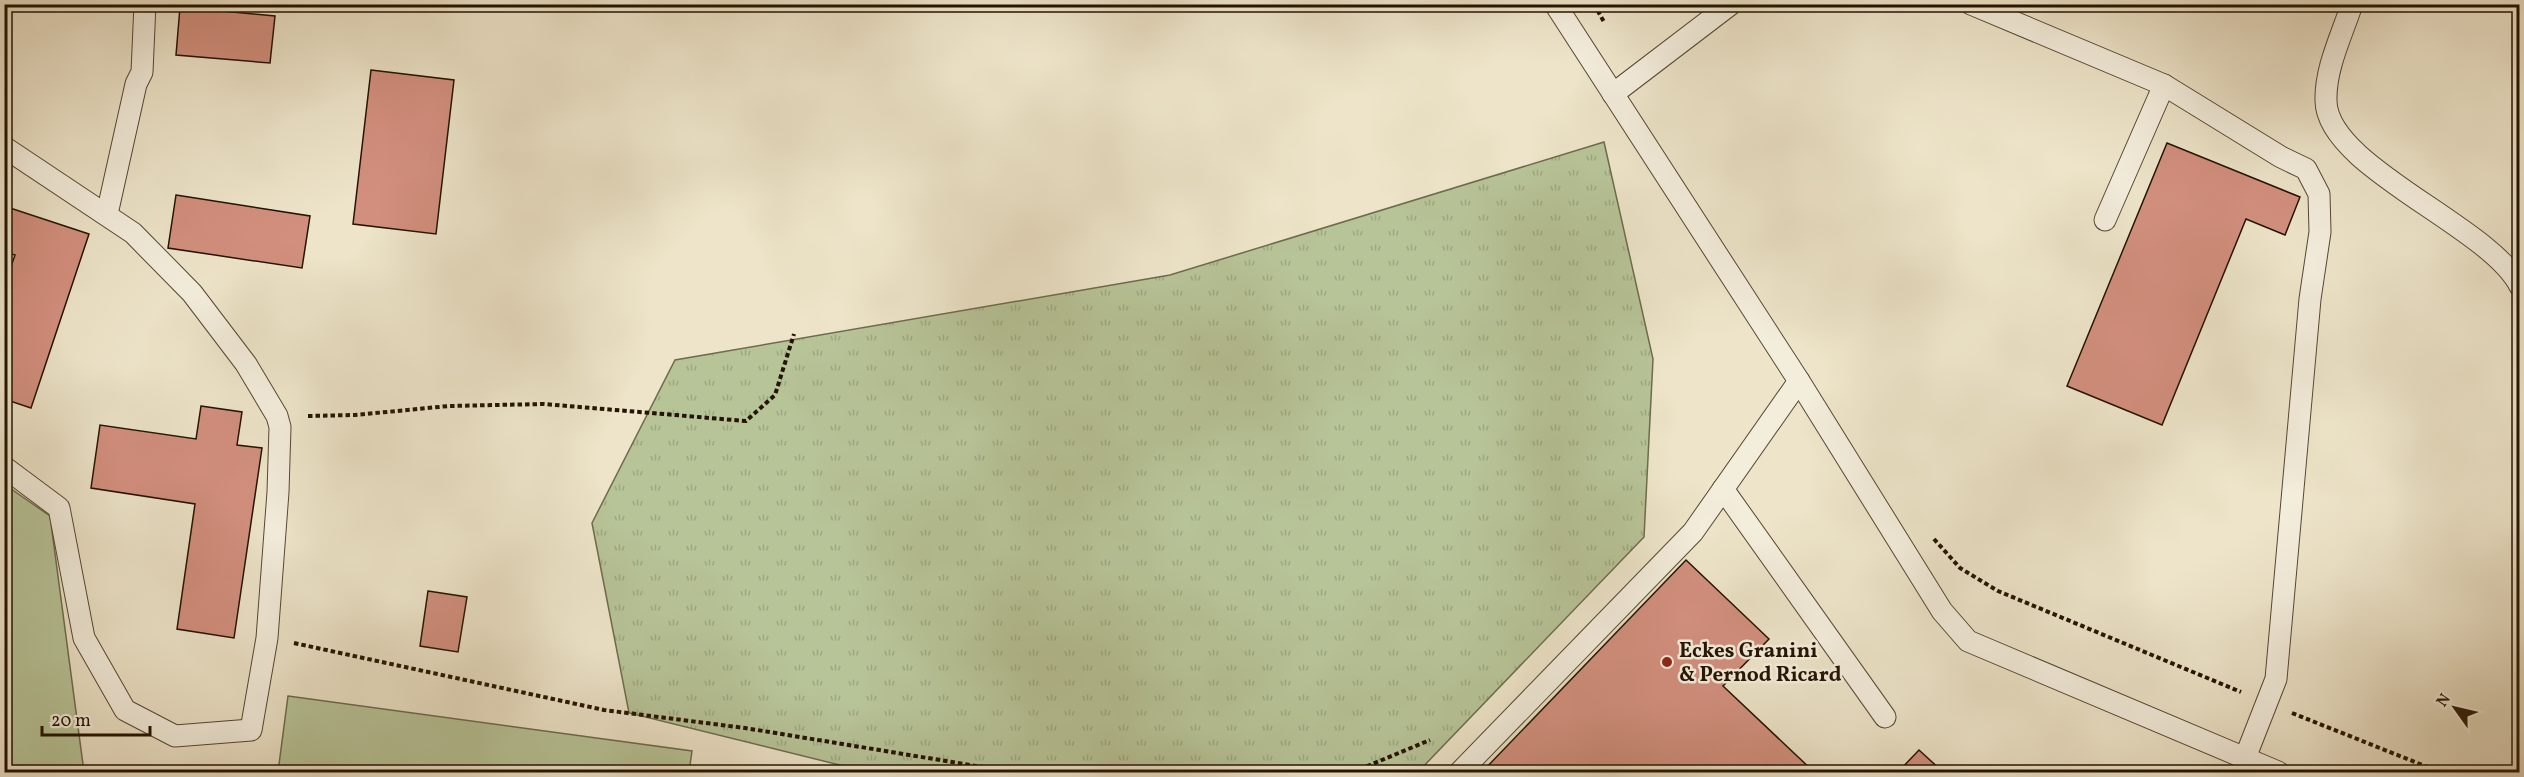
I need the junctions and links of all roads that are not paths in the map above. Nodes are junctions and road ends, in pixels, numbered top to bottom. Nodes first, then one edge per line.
1 (145, 4) edge
2 (1555, 4) edge
3 (1731, 4) edge
4 (1971, 4) edge
5 (2352, 4) edge
6 (2164, 85) junction
7 (1612, 94) junction
8 (4, 147) edge
9 (107, 214) junction
10 (2105, 220) dead end
11 (2520, 286) edge
12 (1799, 381) junction
13 (4, 467) edge
14 (1724, 489) junction
15 (1885, 717) dead end
16 (2244, 758) junction
17 (1460, 772) edge
18 (2278, 772) edge

1 - 9 lane
2 - 7 lane
3 - 7 lane
4 - 6 lane
5 - 11 lane
6 - 10 lane
6 - 16 lane
7 - 12 lane
8 - 9 lane
9 - 13 lane
12 - 14 lane
12 - 16 lane
14 - 15 lane
14 - 17 lane
16 - 18 lane

